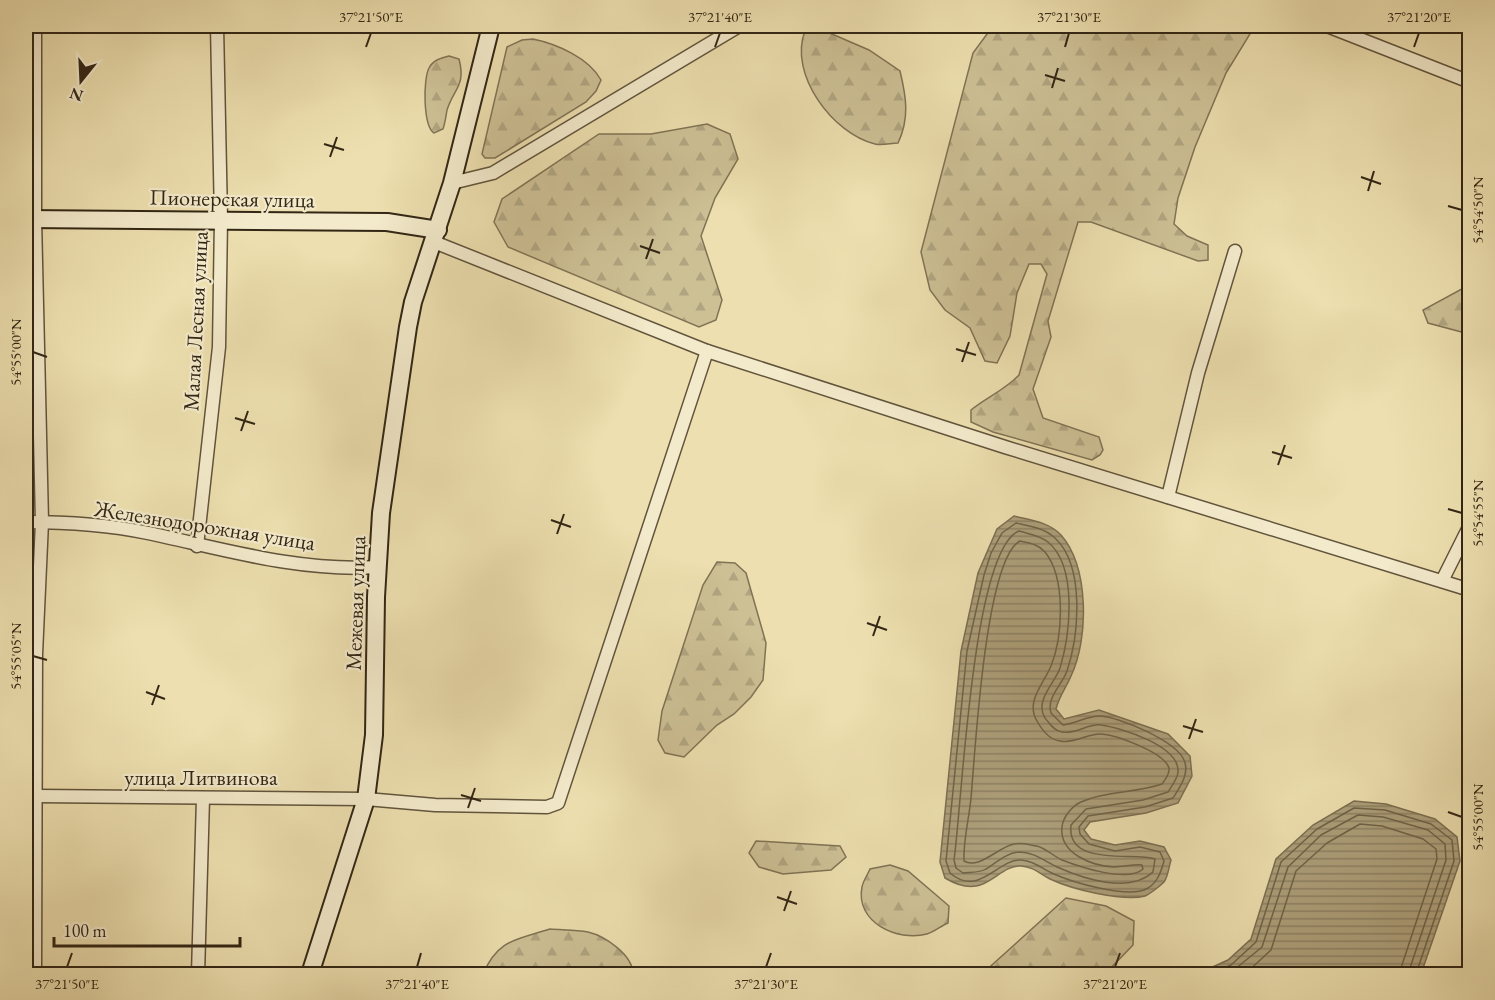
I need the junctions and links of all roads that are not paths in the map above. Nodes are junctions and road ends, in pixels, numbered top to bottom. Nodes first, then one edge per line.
1 (35, 26) edge
2 (217, 26) edge
3 (491, 26) edge
4 (739, 26) edge
5 (1327, 26) edge
6 (1470, 82) edge
7 (452, 183) junction
8 (30, 219) edge
9 (221, 219) junction
10 (436, 236) junction
11 (1235, 251) dead end
12 (707, 351) junction
13 (1168, 497) junction
14 (26, 522) edge
15 (42, 522) junction
16 (1470, 525) edge
17 (197, 546) junction
18 (377, 567) junction
19 (1442, 581) junction
20 (1470, 590) edge
21 (31, 654) edge
22 (36, 796) junction
23 (203, 798) junction
24 (366, 799) junction
25 (35, 975) edge
26 (198, 975) edge
27 (310, 975) edge

1 - 8 street
2 - 9 street, Малая Лесная улица
3 - 7 street, Межевая улица
4 - 7 street
5 - 6 street
7 - 10 street, Межевая улица
8 - 9 street, Пионерская улица
8 - 15 street
9 - 10 street, Пионерская улица
9 - 17 street, Малая Лесная улица
10 - 12 street
10 - 18 street, Межевая улица
11 - 13 street
12 - 13 street
12 - 24 street, улица Литвинова
13 - 19 street
14 - 15 street, Железнодорожная улица
15 - 17 street, Железнодорожная улица
15 - 21 street
16 - 19 street
17 - 18 street, Железнодорожная улица
18 - 24 street, Межевая улица
19 - 20 street
21 - 22 street
22 - 23 street, улица Литвинова
22 - 25 street
23 - 24 street, улица Литвинова
23 - 26 street
24 - 27 street, Межевая улица

